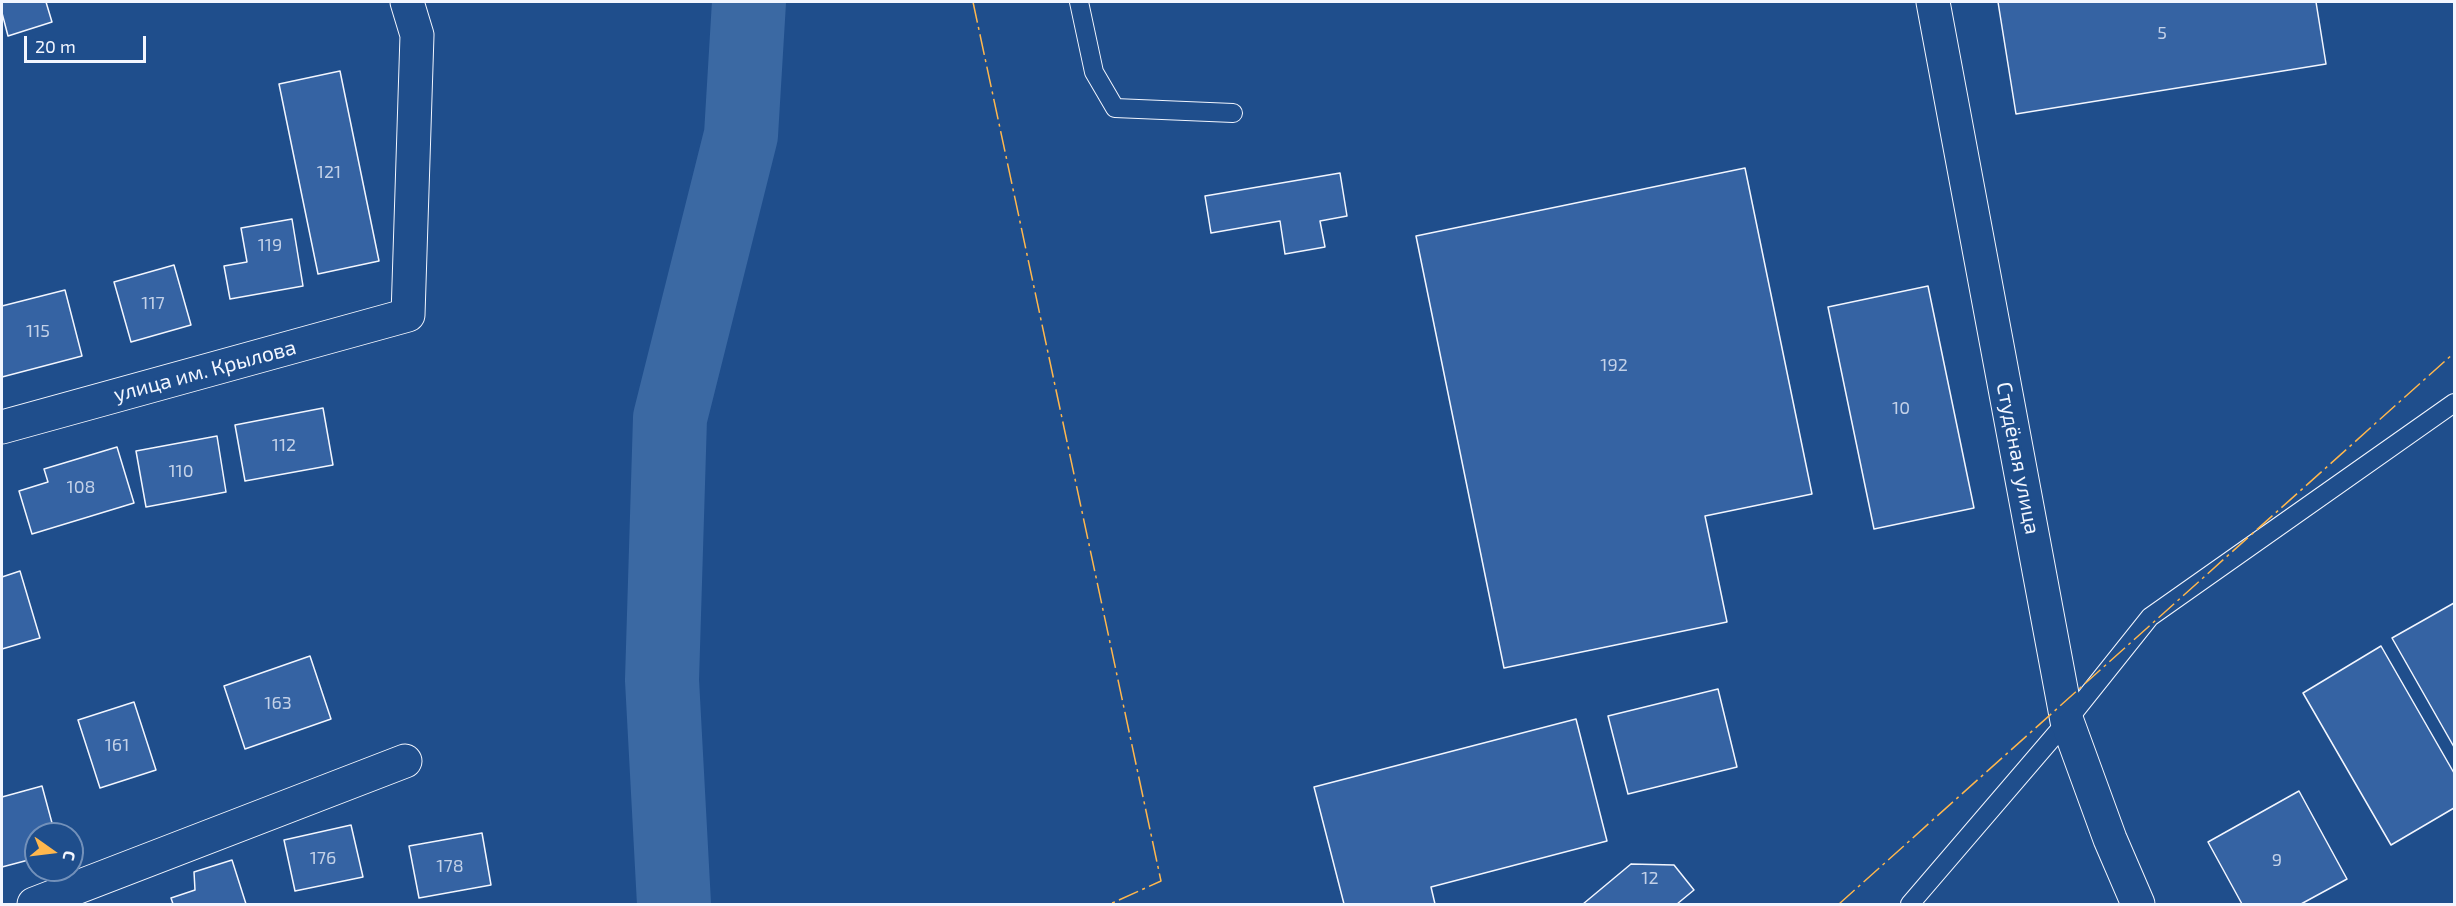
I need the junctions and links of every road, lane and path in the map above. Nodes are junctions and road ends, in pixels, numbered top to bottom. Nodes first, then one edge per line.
1 (407, 2) edge
2 (1079, 2) edge
3 (1933, 2) edge
4 (1233, 113) dead end
5 (2454, 403) edge
6 (2, 428) edge
7 (2067, 721) junction
8 (405, 761) dead end
9 (34, 904) edge
10 (1910, 904) edge
11 (2138, 904) edge

1 - 6 street, улица им. Крылова
2 - 4 lane
3 - 7 street, Студёная улица
5 - 7 lane
7 - 10 lane
7 - 11 street, Студёная улица
8 - 9 street

